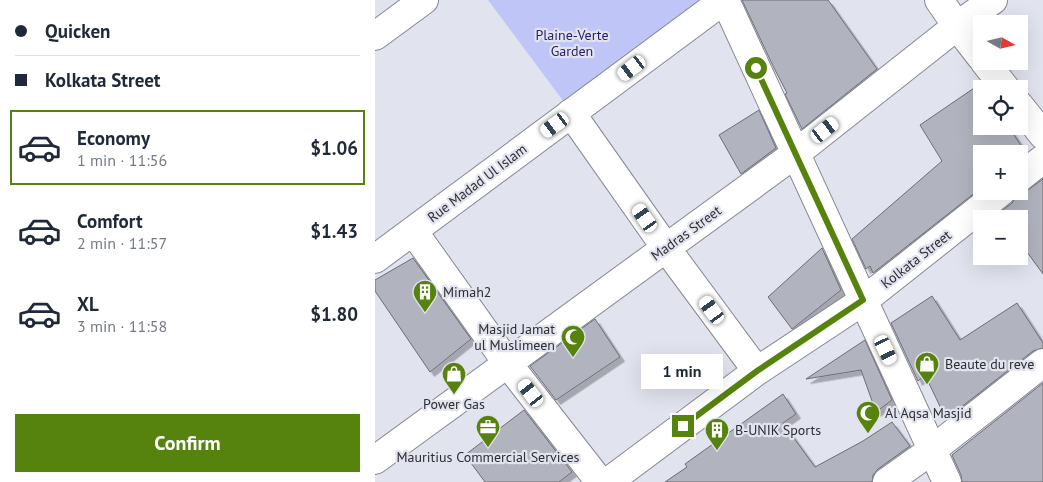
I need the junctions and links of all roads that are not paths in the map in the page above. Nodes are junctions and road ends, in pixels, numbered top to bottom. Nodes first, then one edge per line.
1 (423, 0) edge
2 (725, 0) edge
3 (939, 0) edge
4 (993, 0) edge
5 (957, 26) junction
6 (375, 36) edge
7 (973, 47) edge
8 (571, 114) junction
9 (1028, 116) edge
10 (1043, 135) edge
11 (795, 154) junction
12 (1043, 159) edge
13 (1028, 171) edge
14 (991, 200) edge
15 (413, 231) junction
16 (666, 248) junction
17 (375, 259) edge
18 (863, 300) junction
19 (1043, 363) edge
20 (508, 364) junction
21 (757, 371) junction
22 (932, 450) junction
23 (375, 460) edge
24 (600, 482) edge
25 (608, 482) edge
26 (887, 482) edge
27 (947, 482) edge

1 - 6 street
2 - 8 street, Rue Madad Ul Islam
2 - 11 street
3 - 5 street
4 - 5 street, Madras Street
5 - 7 street
5 - 11 street, Madras Street
8 - 15 street, Rue Madad Ul Islam
8 - 16 street
9 - 10 street
11 - 16 street, Madras Street
11 - 18 street
12 - 13 street
14 - 18 street, Kolkata Street
15 - 17 street, Rue Madad Ul Islam
15 - 20 street
16 - 20 street, Madras Street
16 - 21 street
18 - 21 street, Kolkata Street
18 - 22 street
19 - 22 street
20 - 23 street, Madras Street
20 - 24 street
21 - 25 street, Kolkata Street
22 - 26 street
22 - 27 street

